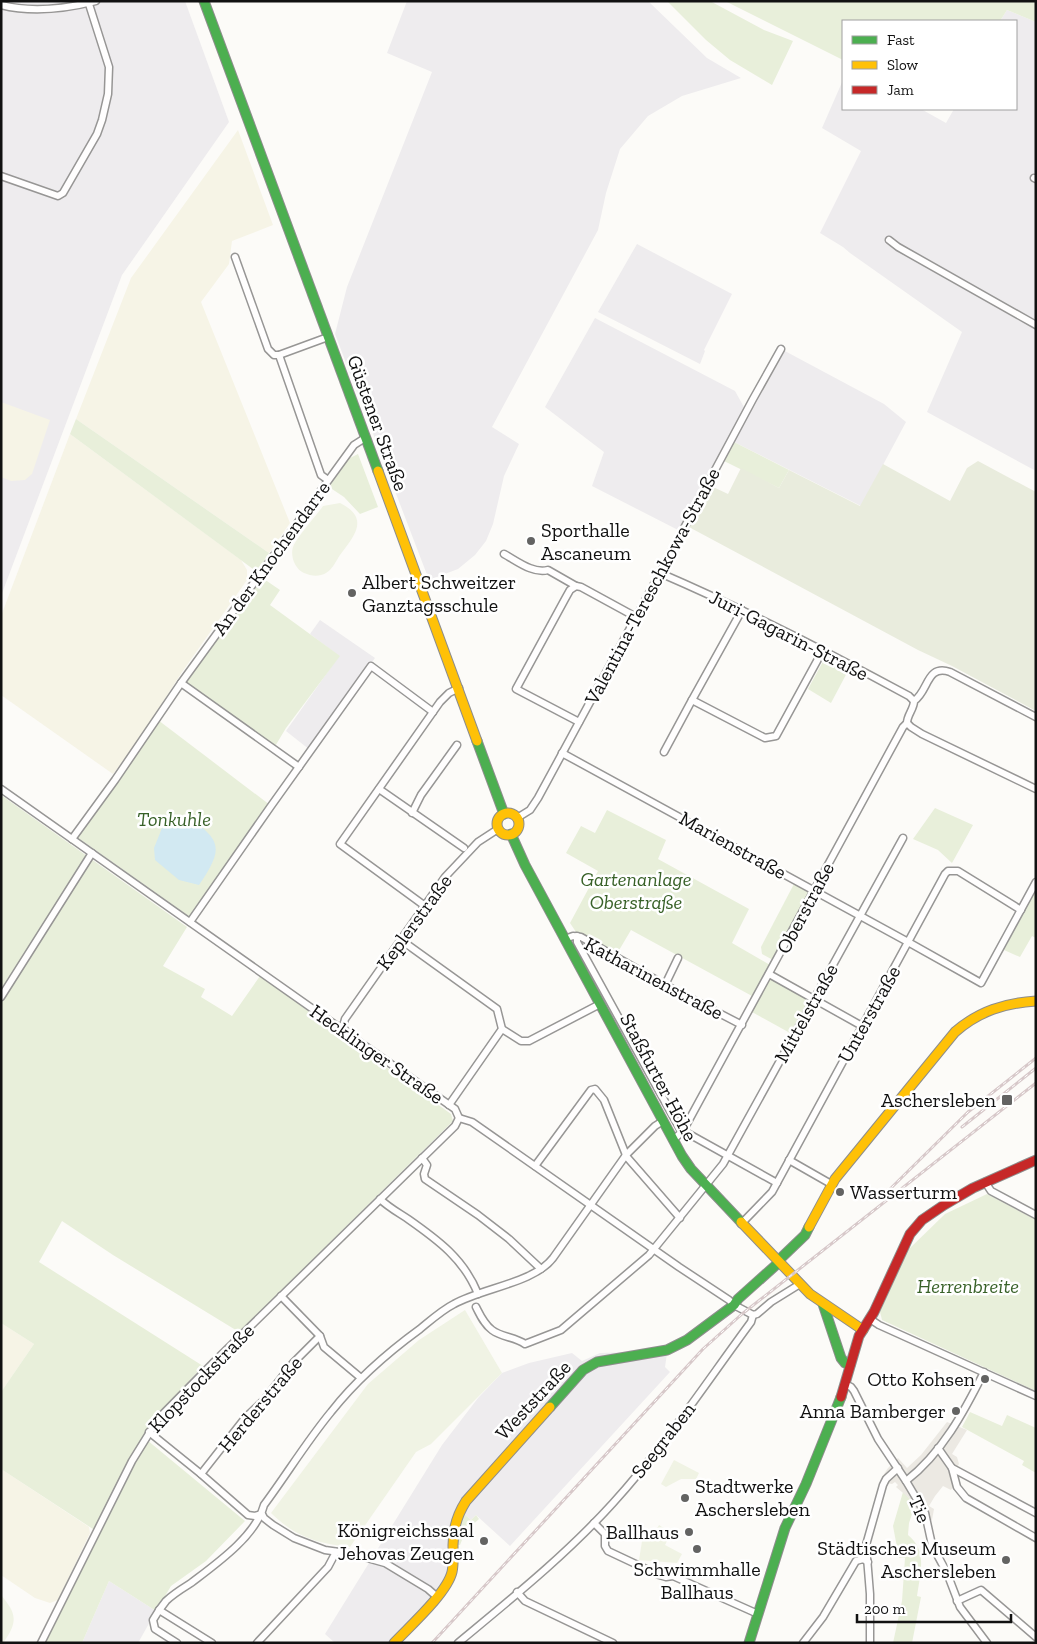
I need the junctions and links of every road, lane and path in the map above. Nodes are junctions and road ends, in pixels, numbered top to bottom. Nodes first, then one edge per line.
1 (96, 1) edge
2 (204, 1) edge
3 (88, 2) edge
4 (1, 5) edge
5 (1, 176) edge
6 (889, 240) dead end
7 (235, 257) dead end
8 (1036, 325) edge
9 (328, 337) junction
10 (781, 348) dead end
11 (279, 354) junction
12 (365, 438) junction
13 (328, 480) junction
14 (504, 554) dead end
15 (660, 573) junction
16 (576, 586) junction
17 (742, 610) junction
18 (636, 617) junction
19 (822, 650) junction
20 (181, 683) junction
21 (459, 688) junction
22 (692, 700) junction
23 (914, 701) junction
24 (433, 712) junction
25 (1036, 717) edge
26 (579, 722) junction
27 (907, 723) junction
28 (457, 745) dead end
29 (664, 752) dead end
30 (562, 753) junction
31 (299, 767) junction
32 (1, 789) edge
33 (1036, 789) edge
34 (379, 790) junction
35 (412, 813) junction
36 (504, 814) junction
37 (517, 818) junction
38 (498, 828) junction
39 (511, 834) junction
40 (903, 838) dead end
41 (72, 839) junction
42 (464, 848) dead end
43 (92, 853) junction
44 (1036, 882) edge
45 (814, 891) junction
46 (425, 906) junction
47 (1021, 910) junction
48 (861, 916) junction
49 (190, 922) junction
50 (576, 936) junction
51 (565, 939) junction
52 (401, 940) junction
53 (908, 942) junction
54 (678, 958) dead end
55 (769, 974) junction
56 (665, 985) junction
57 (1, 997) edge
58 (814, 999) junction
59 (1036, 1001) edge
60 (600, 1004) junction
61 (742, 1025) junction
62 (862, 1026) junction
63 (343, 1027) junction
64 (502, 1029) junction
65 (449, 1105) junction
66 (459, 1118) junction
67 (663, 1121) junction
68 (683, 1131) junction
69 (673, 1140) junction
70 (626, 1155) junction
71 (727, 1157) junction
72 (422, 1158) junction
73 (789, 1160) junction
74 (1036, 1160) edge
75 (535, 1166) junction
76 (985, 1182) junction
77 (776, 1183) junction
78 (831, 1184) junction
79 (706, 1185) junction
80 (380, 1199) junction
81 (591, 1205) junction
82 (1036, 1214) edge
83 (680, 1218) junction
84 (742, 1224) junction
85 (654, 1250) junction
86 (778, 1262) junction
87 (541, 1269) junction
88 (800, 1284) junction
89 (478, 1294) junction
90 (281, 1296) junction
91 (822, 1304) junction
92 (734, 1305) junction
93 (476, 1307) dead end
94 (753, 1315) junction
95 (840, 1315) junction
96 (870, 1319) junction
97 (830, 1324) junction
98 (863, 1330) junction
99 (320, 1336) junction
100 (850, 1365) junction
101 (984, 1372) junction
102 (361, 1378) junction
103 (845, 1384) junction
104 (1036, 1396) edge
105 (149, 1432) junction
106 (938, 1448) junction
107 (898, 1468) junction
108 (952, 1468) junction
109 (201, 1474) junction
110 (906, 1481) junction
111 (262, 1514) junction
112 (1036, 1514) edge
113 (594, 1523) junction
114 (1036, 1538) edge
115 (336, 1552) junction
116 (868, 1562) junction
117 (517, 1592) junction
118 (436, 1596) junction
119 (957, 1601) junction
120 (159, 1610) junction
121 (758, 1614) junction
122 (1036, 1637) edge
123 (604, 1641) edge
124 (41, 1643) edge
125 (178, 1643) edge
126 (212, 1643) edge
127 (258, 1643) edge
128 (394, 1643) edge
129 (458, 1643) edge
130 (613, 1643) edge
131 (749, 1643) edge
132 (803, 1643) edge
133 (870, 1643) edge
134 (987, 1643) edge

1 - 3 street
2 - 9 main road, Güstener Straße
3 - 4 street
3 - 5 street
6 - 8 street
7 - 11 street
9 - 11 street
9 - 12 main road, Güstener Straße
10 - 15 street, Valentina-Tereschkowa-Straße
11 - 13 street
12 - 13 street, An der Knochendarre
12 - 21 main road, Güstener Straße
13 - 20 street, An der Knochendarre
14 - 16 street
15 - 17 street, Juri-Gagarin-Straße
15 - 18 street, Valentina-Tereschkowa-Straße
16 - 18 street
16 - 26 street
17 - 19 street, Juri-Gagarin-Straße
17 - 22 street
18 - 26 street, Valentina-Tereschkowa-Straße
19 - 22 street
19 - 23 street, Juri-Gagarin-Straße
20 - 31 street
20 - 41 street, An der Knochendarre
21 - 24 street
21 - 36 main road, Güstener Straße
22 - 29 street
23 - 25 street, Oberstraße
23 - 27 street, Oberstraße
24 - 31 street
24 - 34 street
26 - 30 street, Valentina-Tereschkowa-Straße
27 - 33 street
27 - 45 street, Oberstraße
28 - 35 street
30 - 37 street, Valentina-Tereschkowa-Straße
30 - 45 street, Marienstraße
31 - 49 street
32 - 41 street, Hecklinger Straße
34 - 35 street
34 - 46 street
35 - 42 street
36 - 37 main road
36 - 38 main road
37 - 39 main road
38 - 39 main road
38 - 46 street, Keplerstraße
39 - 51 main road, Staßfurter Höhe
40 - 48 street, Mittelstraße
41 - 43 street, Hecklinger Straße
43 - 49 street, Hecklinger Straße
43 - 57 street
44 - 47 street
45 - 48 street, Marienstraße
45 - 55 street, Oberstraße
46 - 52 street, Keplerstraße
47 - 53 street, Unterstraße
47 - 53 street, Marienstraße
48 - 53 street, Marienstraße
48 - 58 street, Mittelstraße
49 - 63 street, Hecklinger Straße
50 - 51 street, Katharinenstraße
50 - 56 street, Katharinenstraße
50 - 68 street, Staßfurter Höhe
51 - 60 main road, Staßfurter Höhe
52 - 63 street, Keplerstraße
52 - 64 street
53 - 62 street, Unterstraße
54 - 56 street
55 - 58 street
55 - 61 street, Oberstraße
56 - 61 street, Katharinenstraße
58 - 62 street
58 - 71 street, Mittelstraße
59 - 78 main road, Weststraße
60 - 64 street
60 - 67 main road, Staßfurter Höhe
61 - 68 street, Oberstraße
62 - 73 street, Unterstraße
63 - 65 street, Hecklinger Straße
64 - 65 street
65 - 66 street, Hecklinger Straße
66 - 72 street, Klopstockstraße
66 - 75 street, Hecklinger Straße
67 - 69 main road, Staßfurter Höhe
67 - 70 street
68 - 69 street, Oberstraße
68 - 71 street
69 - 79 main road, Staßfurter Höhe
70 - 75 street
70 - 81 street
70 - 83 street
71 - 77 street
71 - 79 street, Mittelstraße
72 - 80 street, Klopstockstraße
72 - 87 street
73 - 77 street, Unterstraße
73 - 78 street
74 - 76 main road
75 - 81 street, Hecklinger Straße
76 - 82 street
76 - 96 main road
77 - 84 street, Unterstraße
78 - 86 main road, Weststraße
79 - 83 street, Mittelstraße
79 - 84 main road, Staßfurter Höhe
80 - 89 street
80 - 90 street, Klopstockstraße
81 - 85 street, Hecklinger Straße
81 - 87 street
83 - 85 street, Mittelstraße
84 - 86 main road, Staßfurter Höhe
85 - 92 street, Hecklinger Straße
85 - 93 street, Mittelstraße
86 - 88 main road, Staßfurter Höhe
86 - 92 main road, Weststraße
87 - 89 street
88 - 91 main road, Staßfurter Höhe
88 - 94 street, Seegraben
89 - 102 street
90 - 99 street
90 - 105 street, Klopstockstraße
91 - 95 main road, Staßfurter Höhe
91 - 97 main road
92 - 94 street, Hecklinger Straße
92 - 118 main road, Weststraße
94 - 113 street, Seegraben
95 - 97 main road
95 - 98 main road, Staßfurter Höhe
96 - 98 main road
96 - 101 street
97 - 100 main road
98 - 100 main road
99 - 102 street
99 - 109 street, Herderstraße
100 - 103 main road
101 - 104 street
101 - 106 street
102 - 111 street
103 - 107 street, Tie
103 - 121 main road
105 - 109 street
105 - 124 street, Klopstockstraße
106 - 108 street
106 - 110 street
107 - 110 street, Tie
107 - 116 street
108 - 112 street
108 - 114 street
109 - 111 street
110 - 119 street, Tie
111 - 115 street
111 - 120 street
113 - 117 street, Seegraben
113 - 121 street
115 - 118 street
115 - 127 street
116 - 132 street
116 - 133 street
117 - 123 street
117 - 129 street, Seegraben
118 - 128 main road, Weststraße
119 - 122 street
119 - 134 street, Tie
120 - 125 street
120 - 126 street
121 - 131 main road
123 - 130 street

